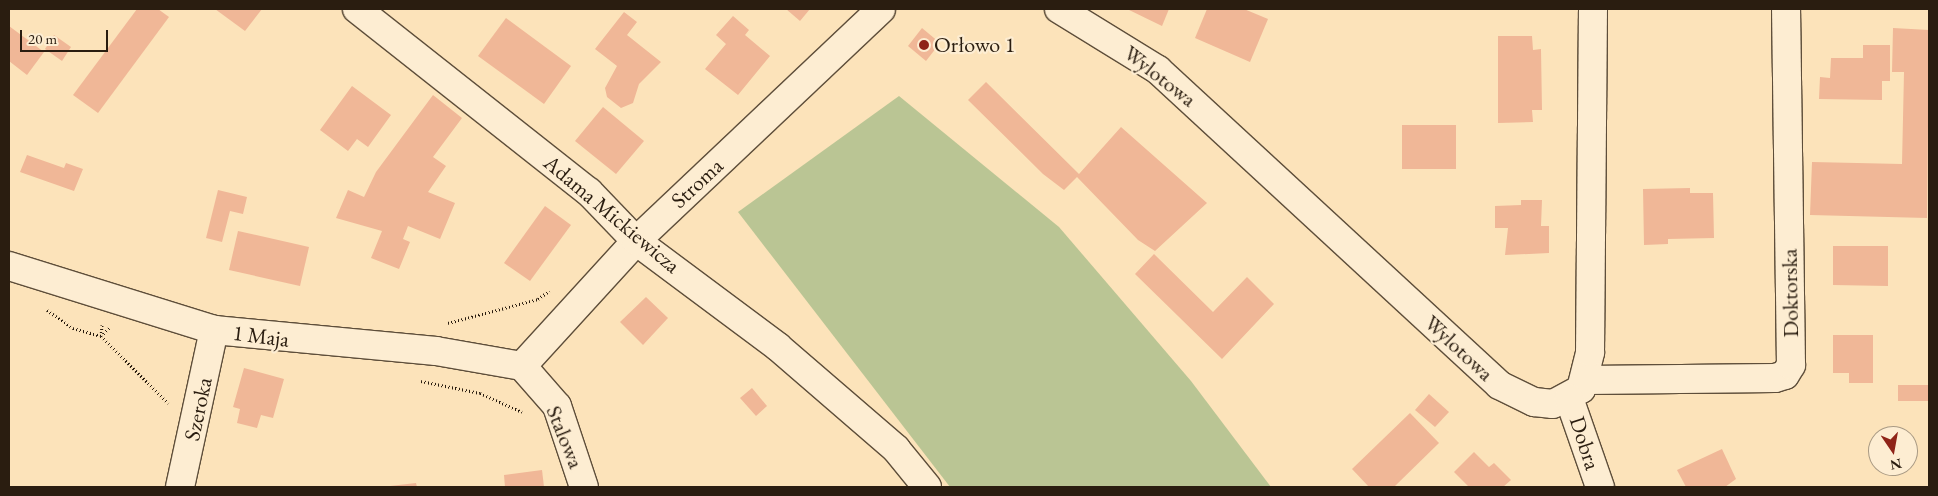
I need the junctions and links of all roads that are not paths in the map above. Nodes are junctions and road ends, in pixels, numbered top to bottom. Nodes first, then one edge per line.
1 (357, 9) edge
2 (881, 9) edge
3 (1059, 9) edge
4 (1593, 9) edge
5 (1786, 9) edge
6 (636, 241) junction
7 (9, 266) edge
8 (214, 330) junction
9 (522, 366) junction
10 (1577, 389) junction
11 (180, 487) edge
12 (584, 487) edge
13 (927, 487) edge
14 (1600, 487) edge

1 - 6 street, Adama Mickiewicza
2 - 6 street, Stroma
3 - 10 street, Wylotowa
4 - 10 street
5 - 10 street, Doktorska
6 - 9 street, Stroma
6 - 13 street, Adama Mickiewicza
7 - 8 street, 1 Maja
8 - 9 street, 1 Maja
8 - 11 street, Szeroka
9 - 12 street, Stalowa
10 - 14 street, Dobra

